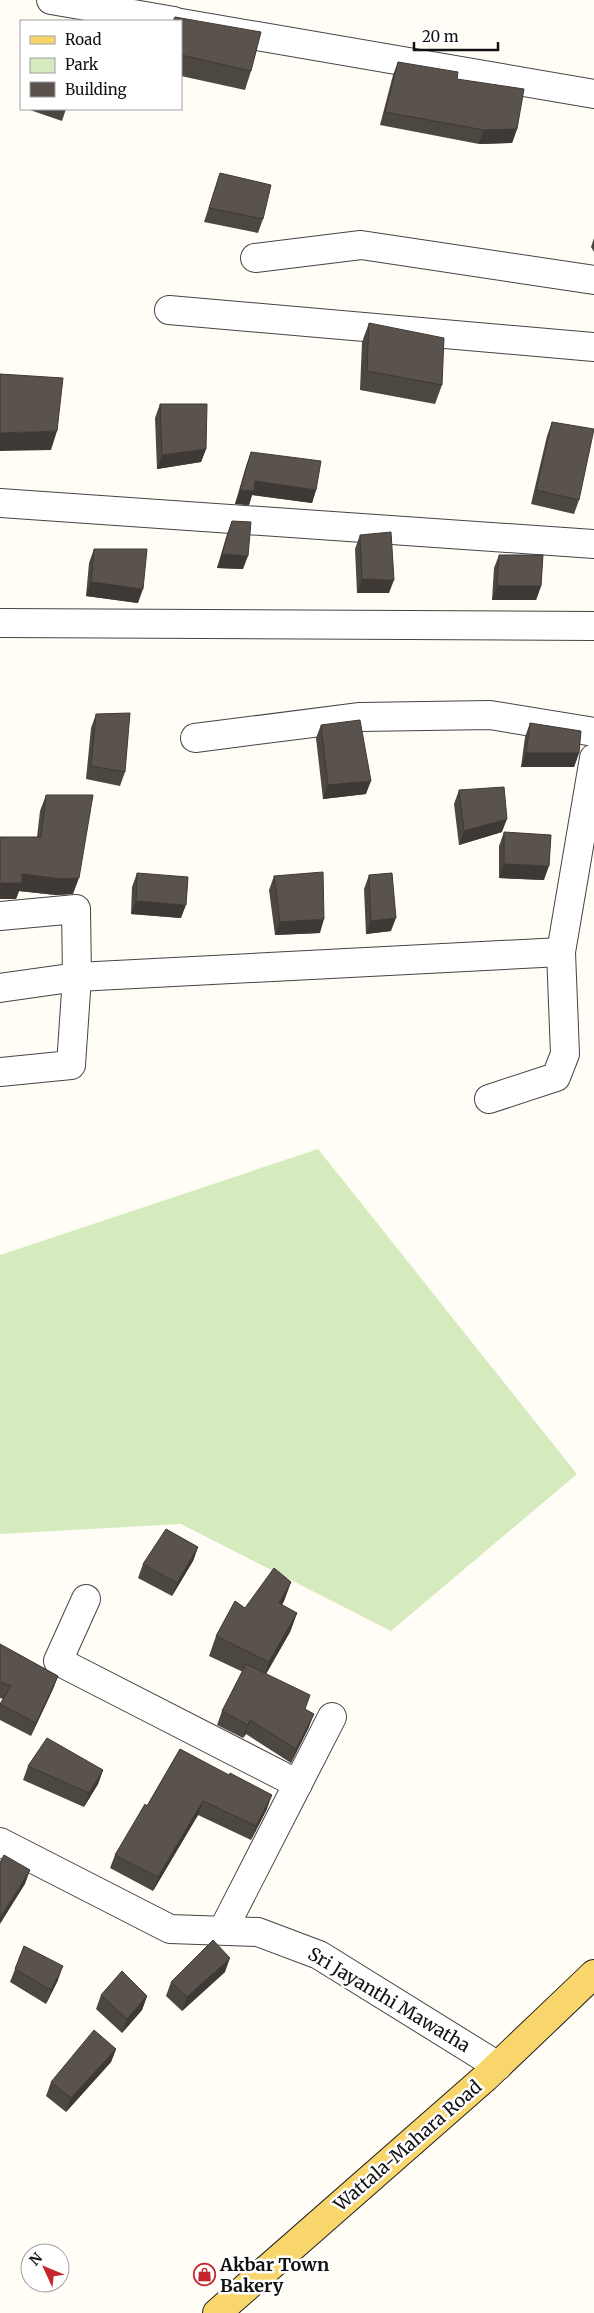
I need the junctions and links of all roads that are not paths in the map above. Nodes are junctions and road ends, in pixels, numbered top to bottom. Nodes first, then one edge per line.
1 (51, 0) edge
2 (168, 20) edge
3 (182, 22) edge
4 (594, 94) edge
5 (255, 258) dead end
6 (594, 280) edge
7 (169, 310) dead end
8 (594, 348) edge
9 (0, 503) edge
10 (594, 544) edge
11 (0, 623) edge
12 (594, 626) edge
13 (594, 732) edge
14 (195, 738) dead end
15 (594, 758) edge
16 (0, 916) edge
17 (561, 952) junction
18 (77, 977) junction
19 (0, 988) edge
20 (0, 1072) edge
21 (489, 1099) dead end
22 (86, 1599) dead end
23 (332, 1717) dead end
24 (298, 1784) junction
25 (0, 1842) edge
26 (223, 1930) junction
27 (594, 1974) edge
28 (498, 2066) junction
29 (227, 2310) edge

1 - 2 street
3 - 4 street
5 - 6 street
7 - 8 street
9 - 10 street
11 - 12 street
13 - 14 street
15 - 17 street
16 - 18 street
17 - 18 street
17 - 21 street
18 - 19 street
18 - 20 street
22 - 24 street
23 - 24 street
24 - 26 street
25 - 26 street, Sri Jayanthi Mawatha
26 - 28 street, Sri Jayanthi Mawatha
27 - 28 main road, Wattala-Mahara Road
28 - 29 main road, Wattala-Mahara Road

